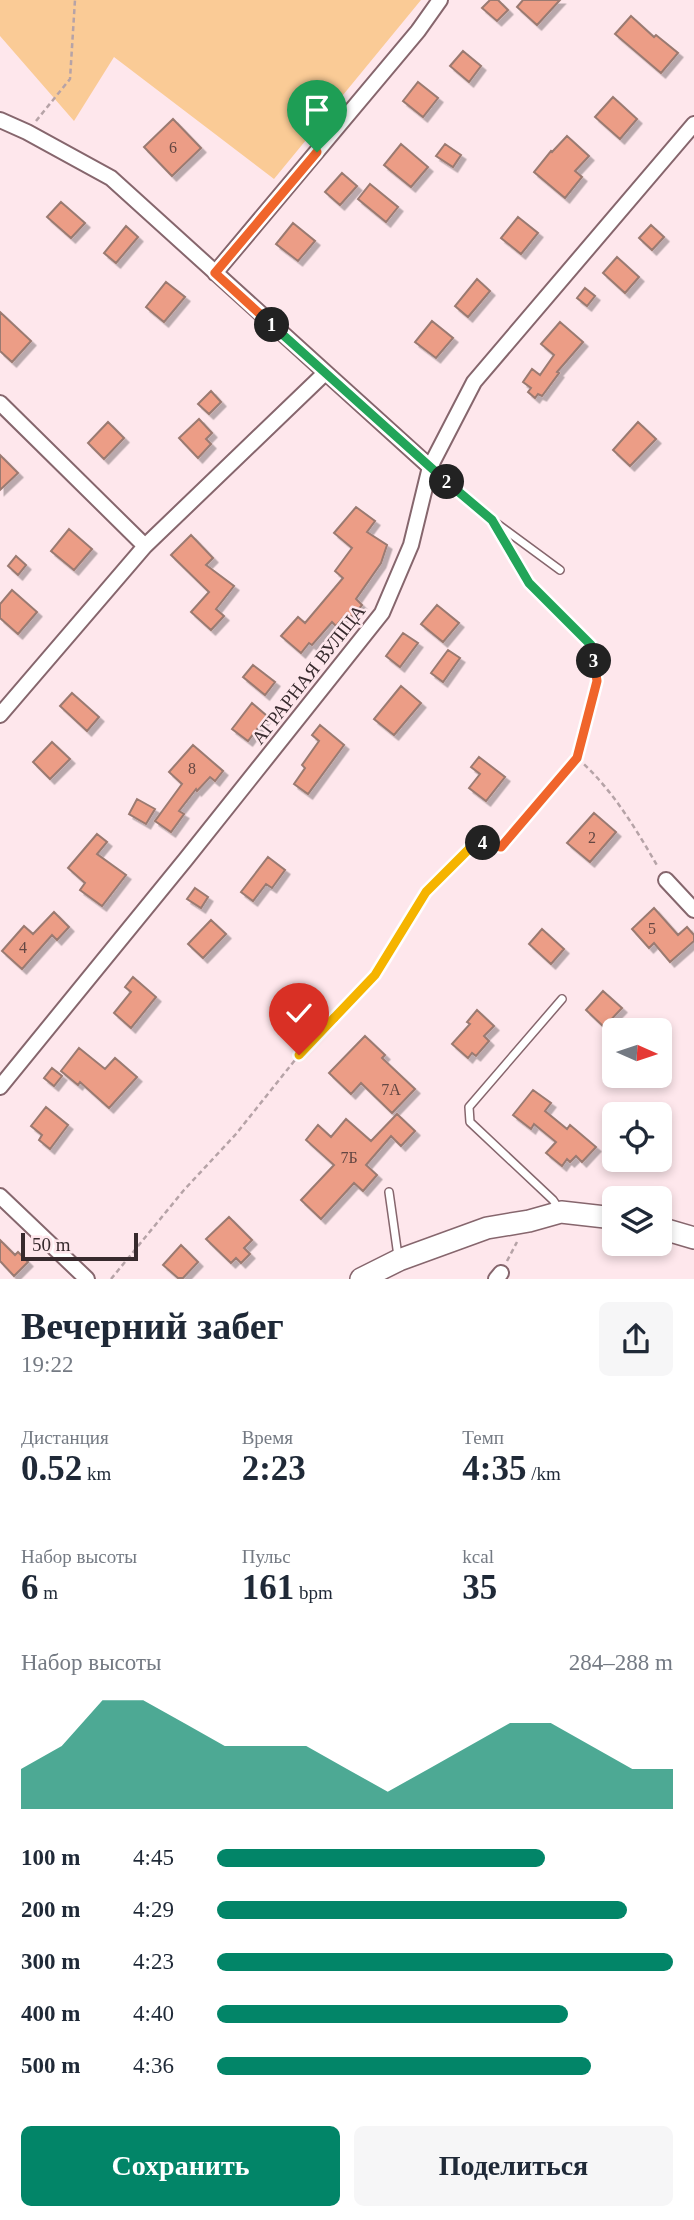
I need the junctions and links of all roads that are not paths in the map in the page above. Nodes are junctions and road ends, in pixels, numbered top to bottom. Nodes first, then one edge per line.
1 (440, 0) edge
2 (0, 120) edge
3 (694, 124) edge
4 (215, 273) junction
5 (325, 373) junction
6 (0, 404) edge
7 (430, 467) junction
8 (145, 546) junction
9 (560, 570) dead end
10 (0, 715) edge
11 (666, 880) road end
12 (694, 911) edge
13 (562, 999) dead end
14 (0, 1087) edge
15 (389, 1192) dead end
16 (0, 1196) edge
17 (561, 1212) junction
18 (602, 1217) edge
19 (672, 1232) edge
20 (694, 1238) edge
21 (399, 1260) junction
22 (88, 1279) edge
23 (361, 1279) edge

1 - 4 street
2 - 4 street
3 - 7 street, АГРАРНАЯ ВУЛІЦА
4 - 5 street
5 - 7 street
5 - 8 street
6 - 8 street
7 - 9 lane
7 - 14 street, АГРАРНАЯ ВУЛІЦА
8 - 10 street
11 - 12 street
13 - 17 lane
15 - 21 lane
16 - 22 street
17 - 18 main road
17 - 21 main road
19 - 20 main road
21 - 23 main road

